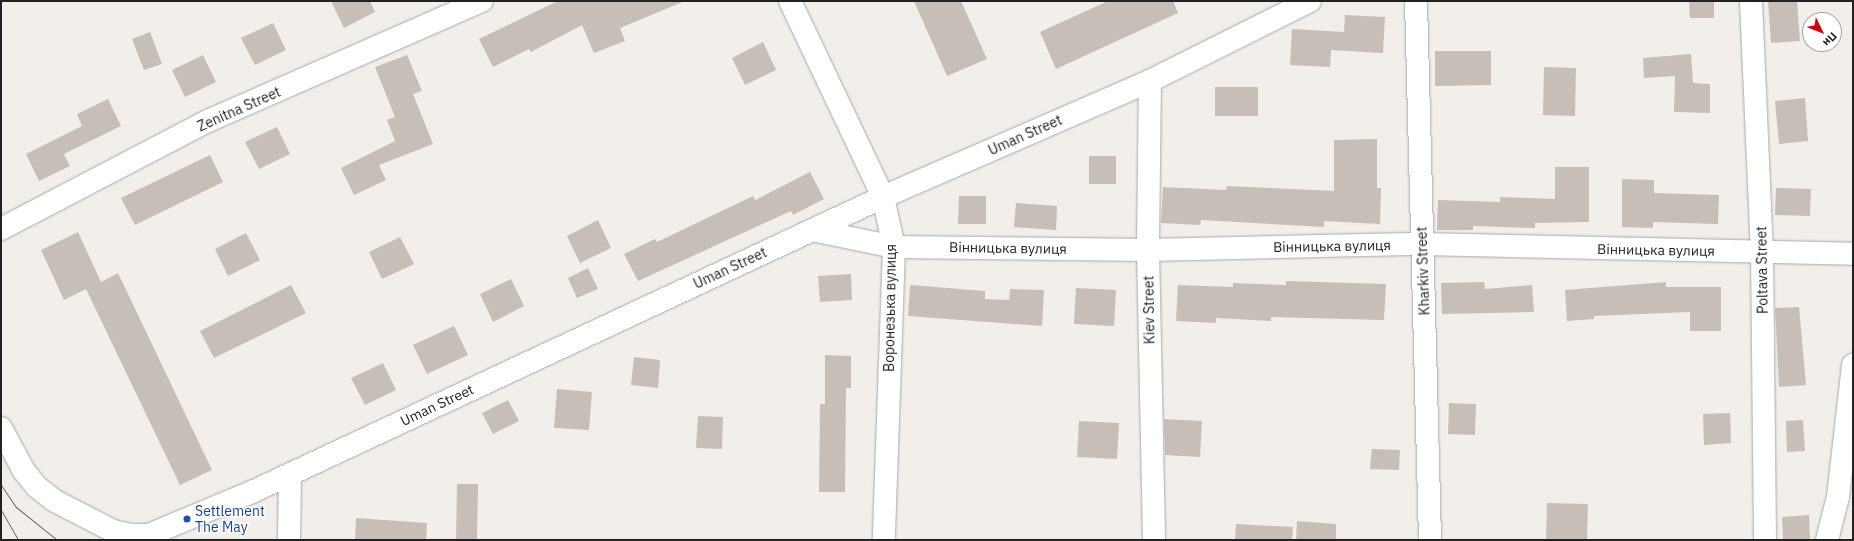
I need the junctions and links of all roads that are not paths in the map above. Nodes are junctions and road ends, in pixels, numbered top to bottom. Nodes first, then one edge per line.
1 (482, 1) edge
2 (790, 1) edge
3 (1310, 1) edge
4 (1416, 1) edge
5 (1751, 1) edge
6 (1150, 81) junction
7 (883, 197) junction
8 (1, 229) edge
9 (812, 230) junction
10 (1422, 244) junction
11 (894, 247) junction
12 (1148, 250) junction
13 (1762, 252) junction
14 (1853, 254) edge
15 (1853, 365) edge
16 (1, 428) edge
17 (290, 474) junction
18 (160, 537) edge
19 (289, 540) edge
20 (884, 540) edge
21 (1154, 540) edge
22 (1430, 540) edge
23 (1765, 540) edge
24 (1827, 540) edge

1 - 8 street, Zenitna Street
2 - 7 street, Воронезька вулиця
3 - 6 street, Uman Street
4 - 10 street, Kharkiv Street
5 - 13 street, Poltava Street
6 - 7 street, Uman Street
6 - 12 street, Kiev Street
7 - 9 street, Uman Street
7 - 11 street, Воронезька вулиця
9 - 11 street, Вінницька вулиця
9 - 17 street, Uman Street
10 - 12 street, Вінницька вулиця
10 - 13 street, Вінницька вулиця
10 - 22 street, Kharkiv Street
11 - 12 street, Вінницька вулиця
11 - 20 street, Воронезька вулиця
12 - 21 street, Kiev Street
13 - 14 street, Вінницька вулиця
13 - 23 street, Poltava Street
15 - 24 street
16 - 18 street
17 - 18 street, Uman Street
17 - 19 street

